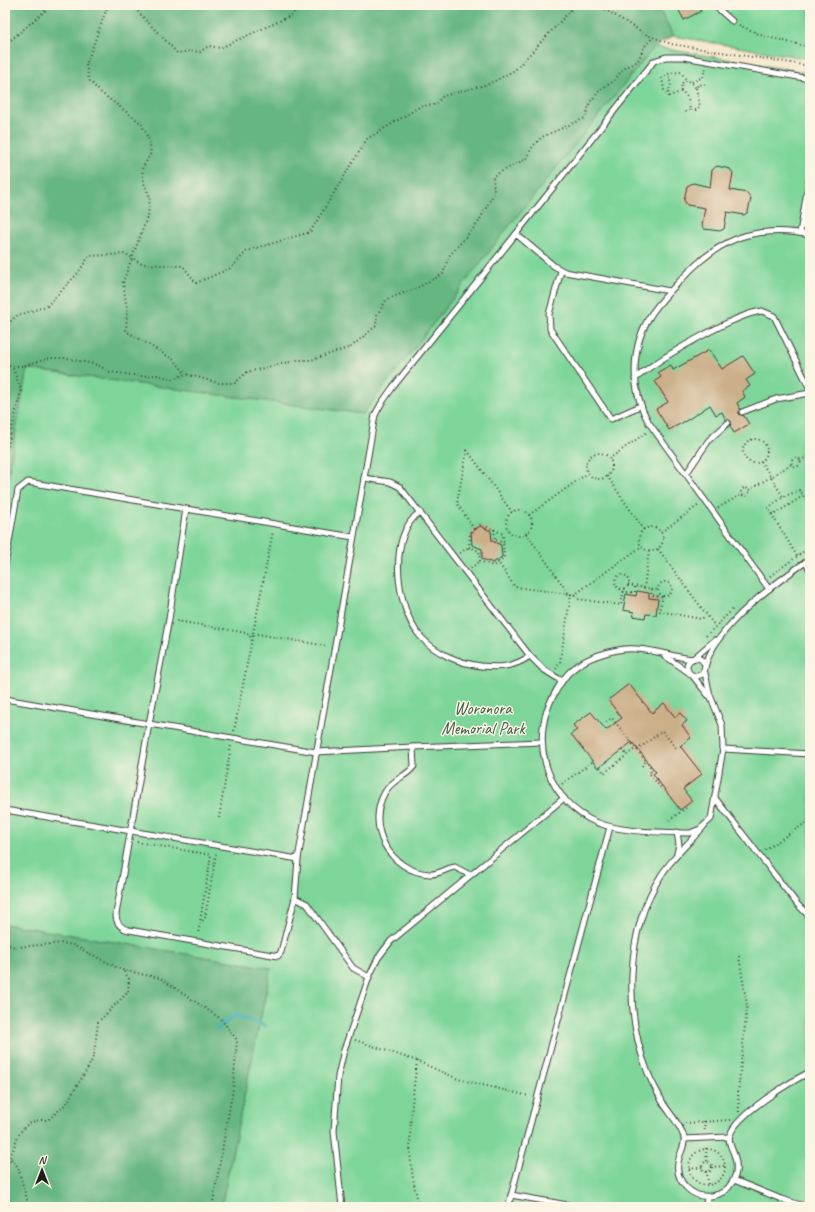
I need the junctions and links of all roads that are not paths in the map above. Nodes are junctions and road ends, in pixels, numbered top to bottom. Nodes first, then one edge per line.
1 (714, 5) edge
2 (732, 21) road end
3 (810, 80) edge
4 (810, 174) edge
5 (800, 233) junction
6 (516, 234) junction
7 (810, 235) edge
8 (561, 271) junction
9 (670, 291) junction
10 (635, 379) junction
11 (810, 389) edge
12 (810, 393) edge
13 (640, 406) junction
14 (742, 412) dead end
15 (728, 424) dead end
16 (686, 474) junction
17 (364, 478) junction
18 (186, 509) junction
19 (420, 512) junction
20 (353, 537) junction
21 (808, 561) edge
22 (5, 565) edge
23 (810, 571) edge
24 (769, 589) junction
25 (718, 638) junction
26 (659, 652) junction
27 (530, 656) junction
28 (693, 659) junction
29 (704, 668) junction
30 (690, 673) junction
31 (562, 680) junction
32 (5, 699) edge
33 (711, 699) junction
34 (149, 724) junction
35 (542, 742) junction
36 (412, 747) junction
37 (723, 749) junction
38 (316, 752) junction
39 (810, 754) edge
40 (564, 798) junction
41 (715, 798) junction
42 (5, 810) edge
43 (704, 826) junction
44 (610, 827) junction
45 (131, 832) junction
46 (677, 832) junction
47 (676, 856) junction
48 (298, 859) junction
49 (470, 875) junction
50 (295, 898) junction
51 (810, 917) edge
52 (369, 977) junction
53 (810, 1072) edge
54 (729, 1136) junction
55 (684, 1139) junction
56 (734, 1180) junction
57 (511, 1195) junction
58 (707, 1197) junction
59 (342, 1207) edge
60 (508, 1207) edge
61 (579, 1207) edge
62 (706, 1207) edge
63 (806, 1207) edge

1 - 2 lane
3 - 6 lane
4 - 5 lane
5 - 7 lane
5 - 9 lane
6 - 8 lane
6 - 17 lane
8 - 9 lane
8 - 13 lane
9 - 10 lane
10 - 11 lane
10 - 13 lane
12 - 14 lane
13 - 16 lane
15 - 16 lane
16 - 24 lane
17 - 19 lane
17 - 20 lane
18 - 20 lane
18 - 22 lane
18 - 34 lane
19 - 27 lane
19 - 27 lane
20 - 38 lane
21 - 23 lane
21 - 24 lane
24 - 25 lane
25 - 28 lane
25 - 29 lane
26 - 28 lane
26 - 30 lane
26 - 31 lane
27 - 31 lane
28 - 29 lane
28 - 30 lane
29 - 30 lane
29 - 33 lane
30 - 33 lane
31 - 35 lane
32 - 34 lane
33 - 37 lane
34 - 38 lane
34 - 45 lane
35 - 36 lane
35 - 40 lane
36 - 38 lane
36 - 49 lane
37 - 39 lane
37 - 41 lane
38 - 48 lane
40 - 44 lane
40 - 49 lane
41 - 43 lane
41 - 51 lane
42 - 45 lane
43 - 46 lane
43 - 47 lane
44 - 46 lane
44 - 57 lane
45 - 48 lane
45 - 50 lane
46 - 47 lane
47 - 55 lane
48 - 50 lane
49 - 52 lane
50 - 52 lane
52 - 59 lane
53 - 54 lane
54 - 55 lane
54 - 56 lane
55 - 58 lane
56 - 58 lane
56 - 63 lane
57 - 60 lane
57 - 61 lane
58 - 62 lane

